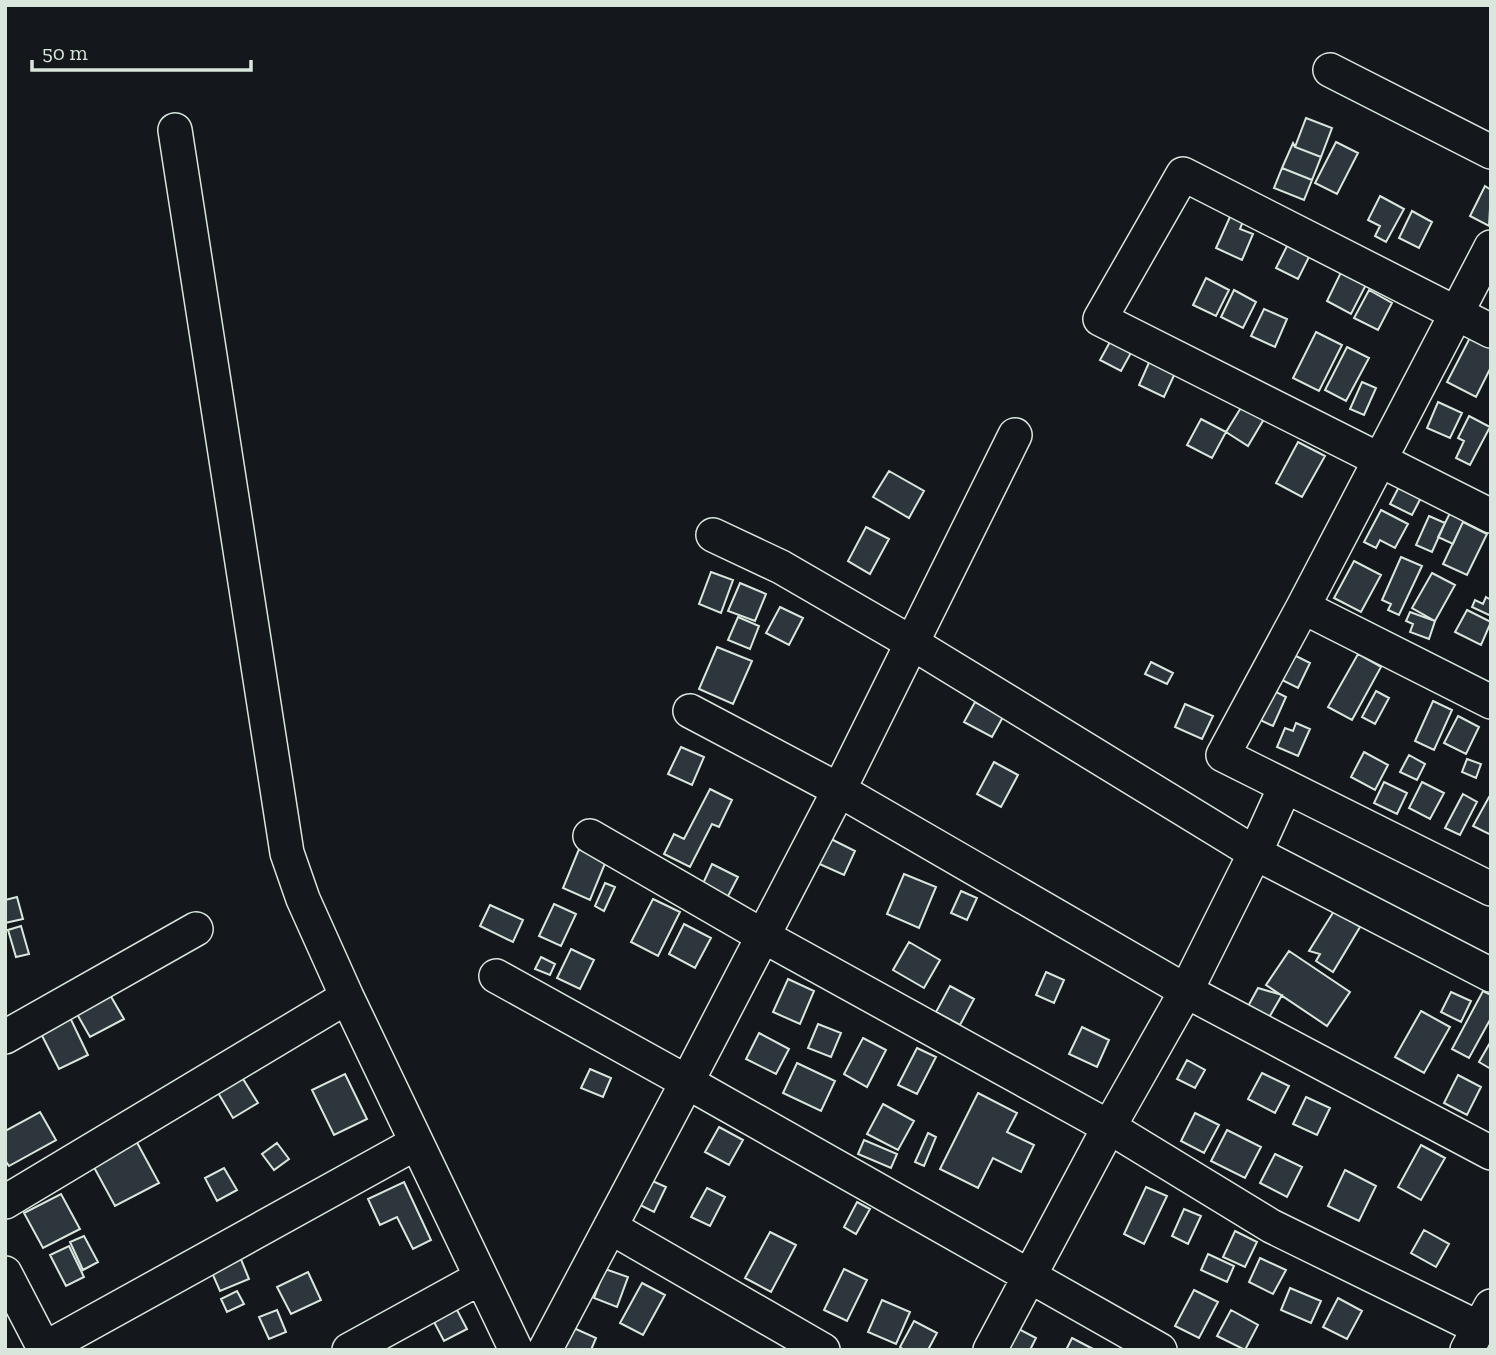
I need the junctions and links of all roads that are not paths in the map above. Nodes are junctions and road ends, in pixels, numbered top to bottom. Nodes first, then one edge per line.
1 (1330, 70) dead end
2 (175, 130) dead end
3 (1491, 152) edge
4 (1491, 247) edge
5 (1456, 313) junction
6 (1491, 331) edge
7 (1015, 435) dead end
8 (1381, 460) junction
9 (1491, 516) edge
10 (713, 535) dead end
11 (1303, 607) junction
12 (912, 643) junction
13 (1491, 702) edge
14 (690, 711) dead end
15 (1285, 787) junction
16 (839, 790) junction
17 (590, 835) dead end
18 (1255, 853) junction
19 (1491, 889) edge
20 (196, 929) dead end
21 (763, 936) junction
22 (1491, 975) edge
23 (496, 976) dead end
24 (1186, 991) junction
25 (347, 997) junction
26 (5, 1037) edge
27 (687, 1082) junction
28 (1110, 1127) junction
29 (416, 1143) junction
30 (1491, 1153) edge
31 (5, 1202) edge
32 (610, 1227) junction
33 (5, 1273) edge
34 (1028, 1277) junction
35 (480, 1278) junction
36 (1479, 1328) edge
37 (43, 1349) edge
38 (349, 1350) edge
39 (516, 1350) edge
40 (545, 1350) edge
41 (823, 1350) edge
42 (990, 1350) edge
43 (1160, 1350) edge

1 - 3 street
2 - 25 street
4 - 5 street
5 - 6 street
5 - 8 street
5 - 8 street
7 - 12 street
8 - 9 street
8 - 11 street
10 - 12 street
11 - 13 street
11 - 15 street
12 - 16 street
12 - 18 street
14 - 16 street
15 - 18 street
15 - 19 street
16 - 21 street
16 - 24 street
17 - 21 street
18 - 22 street
18 - 24 street
20 - 26 street
21 - 27 street
21 - 28 street
23 - 27 street
24 - 28 street
24 - 30 street
25 - 29 street
25 - 31 street
27 - 32 street
27 - 34 street
28 - 34 street
28 - 36 street
29 - 35 street
29 - 37 street
32 - 40 street
32 - 41 street
33 - 37 street
34 - 42 street
34 - 43 street
35 - 38 street
35 - 39 street

